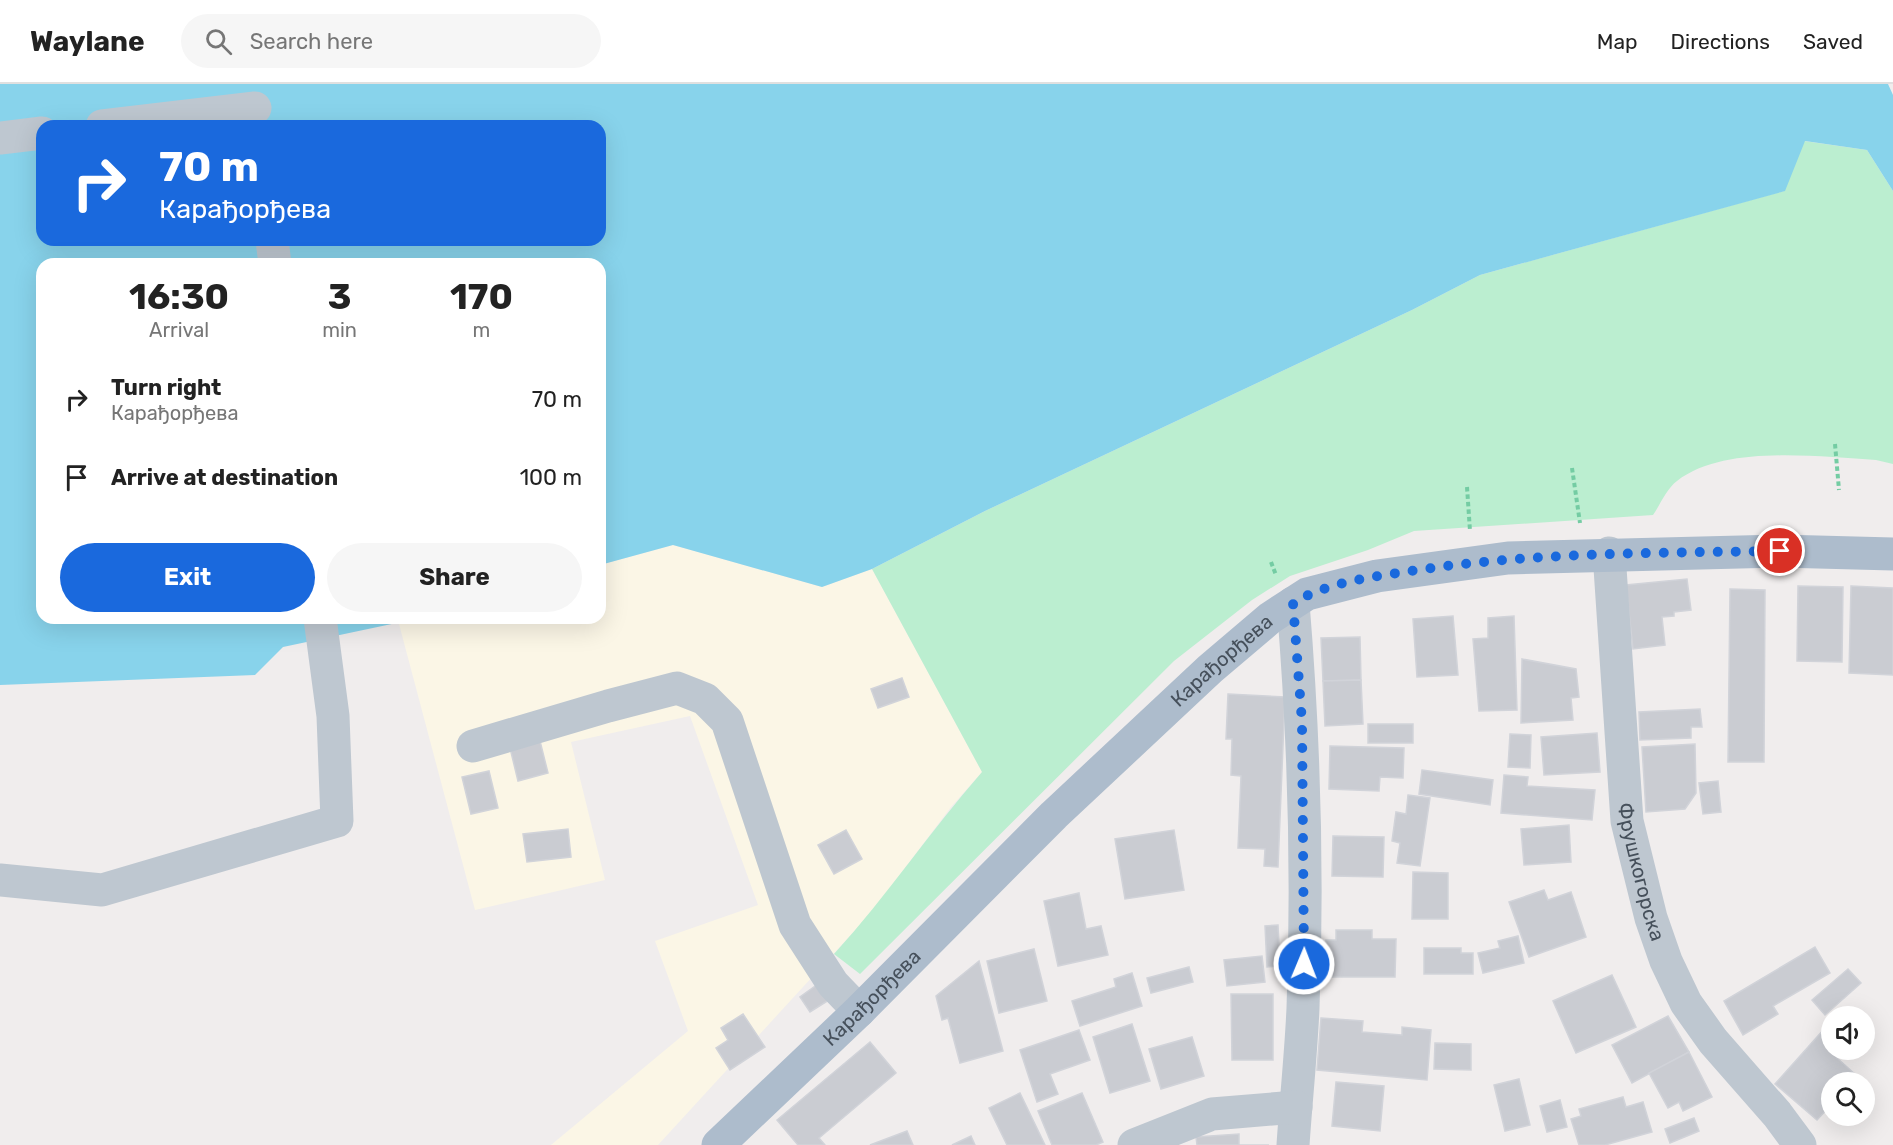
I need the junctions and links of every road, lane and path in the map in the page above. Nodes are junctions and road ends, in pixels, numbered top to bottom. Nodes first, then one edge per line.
1 (255, 106) edge
2 (148, 120) edge
3 (36, 134) edge
4 (0, 138) edge
5 (1835, 444) dead end
6 (1572, 468) dead end
7 (1467, 487) dead end
8 (1839, 490) dead end
9 (1577, 495) dead end
10 (1470, 514) dead end
11 (1609, 553) junction
12 (1893, 554) edge
13 (1271, 562) dead end
14 (1285, 589) junction
15 (321, 624) edge
16 (473, 746) dead end
17 (0, 880) edge
18 (859, 1011) junction
19 (1296, 1107) junction
20 (718, 1145) edge
21 (1134, 1145) edge
22 (1293, 1145) edge
23 (1800, 1145) edge

1 - 2 street
3 - 4 street
5 - 8 path
6 - 9 path
7 - 10 path
11 - 12 main road, Карађорђева
11 - 14 main road, Карађорђева
11 - 23 street, Фрушкогорска
13 - 14 path
14 - 18 main road, Карађорђева
14 - 19 street
15 - 17 street
16 - 18 street
18 - 20 main road, Карађорђева
19 - 21 street
19 - 22 street

